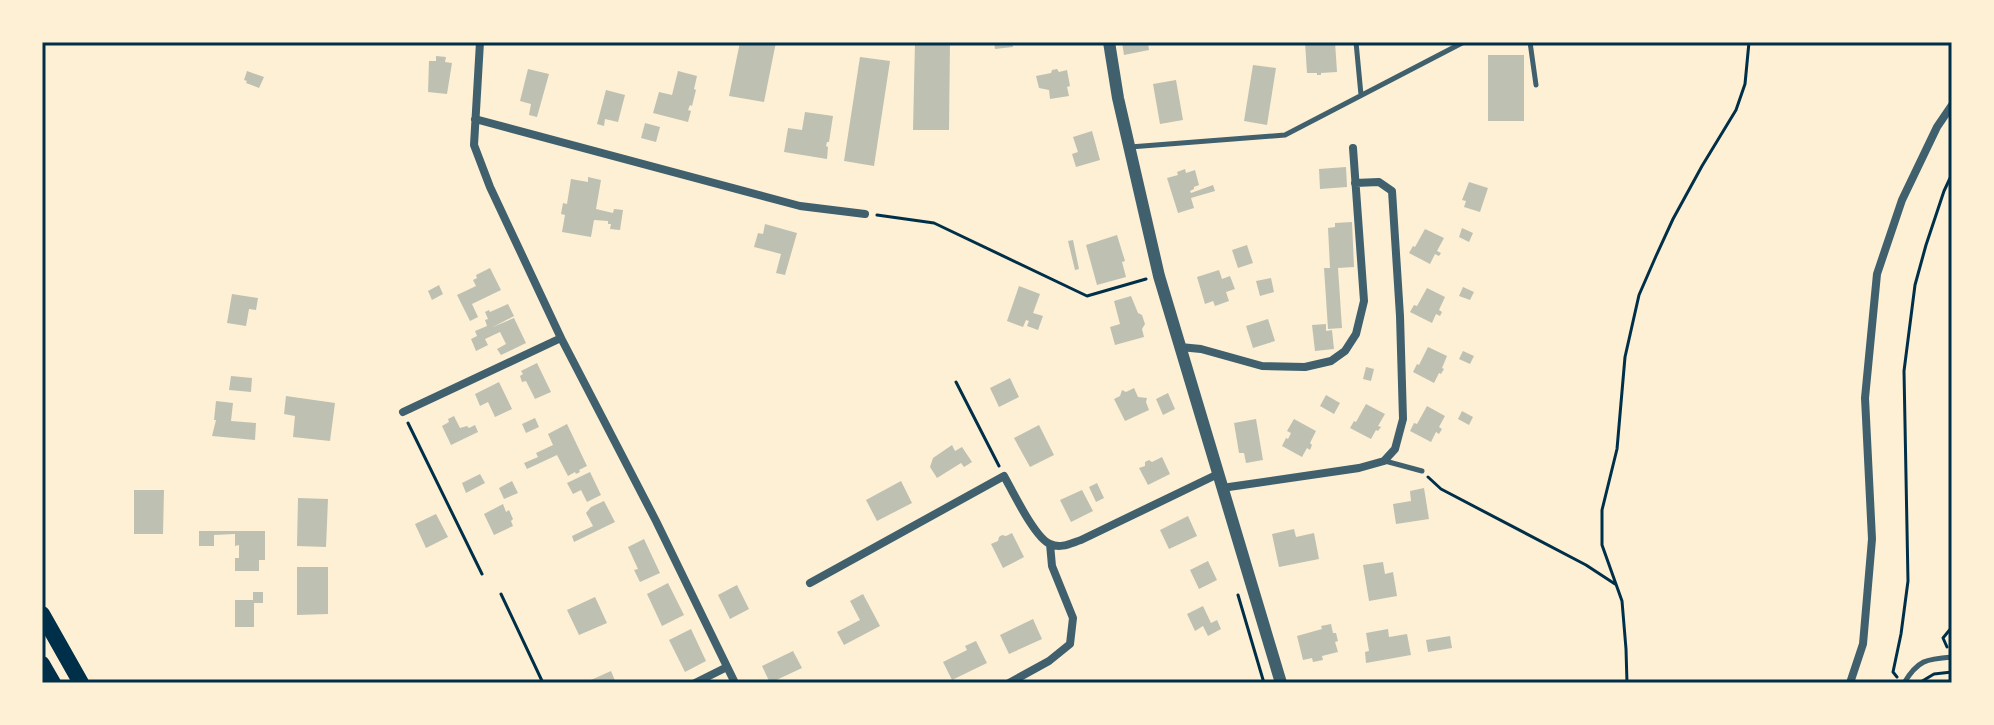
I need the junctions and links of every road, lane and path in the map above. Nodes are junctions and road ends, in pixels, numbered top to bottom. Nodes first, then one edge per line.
1 (480, 42) edge
2 (1109, 42) edge
3 (1356, 42) edge
4 (1464, 42) edge
5 (1530, 42) edge
6 (1749, 42) edge
7 (1536, 85) dead end
8 (1361, 95) junction
9 (1952, 105) edge
10 (475, 119) junction
11 (1129, 147) junction
12 (1353, 148) dead end
13 (1952, 174) edge
14 (1355, 183) junction
15 (865, 214) joint
16 (1159, 276) junction
17 (561, 338) junction
18 (1180, 347) junction
19 (956, 382) dead end
20 (403, 412) joint
21 (1384, 461) junction
22 (1422, 471) joint
23 (1218, 474) junction
24 (1004, 476) junction
25 (1222, 488) junction
26 (1050, 544) junction
27 (482, 574) dead end
28 (810, 583) dead end
29 (1615, 584) junction
30 (501, 594) dead end
31 (42, 614) edge
32 (1952, 627) edge
33 (1952, 657) edge
34 (42, 664) edge
35 (727, 667) junction
36 (1952, 672) edge
37 (53, 683) edge
38 (81, 683) edge
39 (543, 683) edge
40 (695, 683) edge
41 (735, 683) edge
42 (1009, 683) edge
43 (1281, 683) edge
44 (1627, 683) edge
45 (1850, 683) edge
46 (1903, 683) edge
47 (1919, 683) edge

1 - 10 street
2 - 11 street
3 - 8 lane
4 - 8 lane
5 - 7 lane
6 - 29 path
8 - 11 lane
9 - 45 street
10 - 15 street
10 - 17 street
11 - 16 street
12 - 14 street
13 - 46 path
14 - 18 street
14 - 21 street
15 - 16 path
16 - 18 street
17 - 20 street
17 - 35 street
18 - 23 street
19 - 24 path
20 - 27 path
21 - 22 lane
21 - 25 street
22 - 29 path
23 - 25 street
23 - 26 street
24 - 26 street
24 - 28 street
25 - 43 street
26 - 42 street
29 - 44 path
30 - 39 path
31 - 38 highway
32 - 33 path
33 - 46 lane
34 - 37 highway
35 - 40 street
35 - 41 street
36 - 47 path

